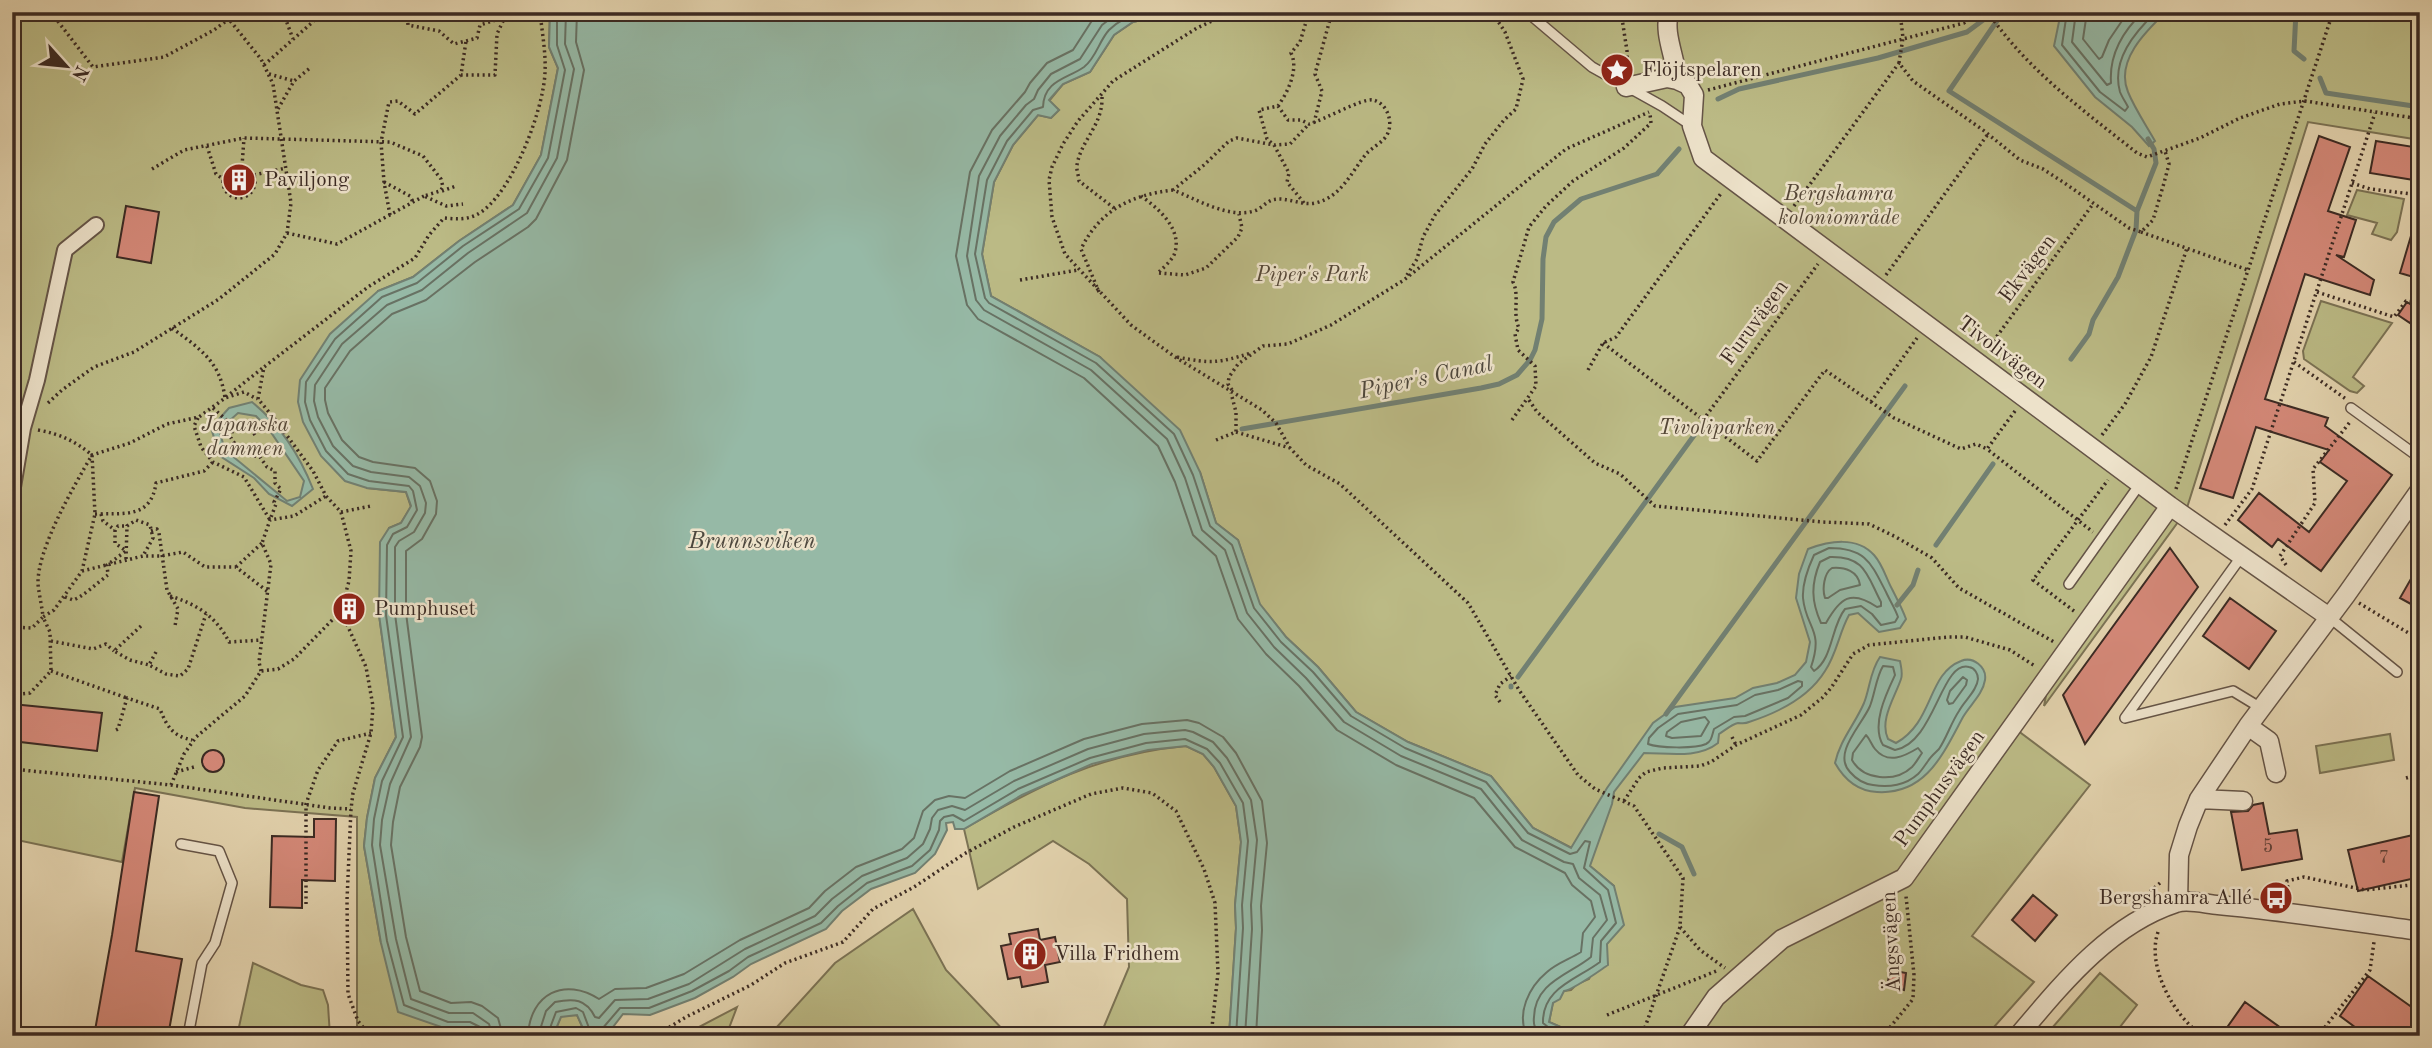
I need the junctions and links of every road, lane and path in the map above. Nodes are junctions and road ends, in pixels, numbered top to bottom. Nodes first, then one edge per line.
1 (77, 12) edge
2 (223, 12) edge
3 (231, 12) edge
4 (284, 12) edge
5 (324, 12) edge
6 (407, 12) edge
7 (540, 12) edge
8 (1231, 12) edge
9 (1309, 12) edge
10 (1332, 12) edge
11 (1492, 12) edge
12 (1527, 12) edge
13 (1621, 12) edge
14 (1669, 12) edge
15 (1900, 12) edge
16 (1977, 12) edge
17 (1988, 12) edge
18 (2333, 12) edge
19 (53, 13) edge
20 (227, 18) junction
21 (12, 19) edge
22 (1903, 38) junction
23 (293, 39) junction
24 (466, 41) junction
25 (1899, 63) junction
26 (264, 65) junction
27 (310, 68) dead end
28 (268, 73) junction
29 (1677, 73) junction
30 (461, 75) junction
31 (294, 81) junction
32 (1626, 87) junction
33 (1693, 95) junction
34 (1102, 96) junction
35 (2305, 101) junction
36 (1278, 106) junction
37 (277, 110) junction
38 (2375, 113) junction
39 (2420, 119) edge
40 (1312, 123) junction
41 (1692, 126) junction
42 (1988, 134) junction
43 (244, 138) junction
44 (282, 139) junction
45 (381, 142) junction
46 (1274, 145) junction
47 (207, 146) junction
48 (2165, 151) junction
49 (242, 166) junction
50 (286, 168) junction
51 (152, 169) dead end
52 (254, 176) junction
53 (223, 178) junction
54 (1731, 180) junction
55 (384, 182) junction
56 (2352, 183) junction
57 (456, 186) dead end
58 (1173, 190) junction
59 (440, 191) junction
60 (2420, 195) edge
61 (424, 196) junction
62 (1141, 196) junction
63 (413, 202) junction
64 (1304, 203) junction
65 (463, 204) dead end
66 (2093, 204) junction
67 (1114, 208) junction
68 (1239, 213) junction
69 (390, 215) junction
70 (1784, 219) junction
71 (96, 225) dead end
72 (2137, 231) junction
73 (287, 233) junction
74 (2187, 248) junction
75 (1828, 251) junction
76 (1078, 270) junction
77 (2248, 270) junction
78 (1020, 280) dead end
79 (1404, 280) junction
80 (1876, 288) junction
81 (2317, 292) junction
82 (1101, 294) junction
83 (2420, 303) edge
84 (1926, 325) junction
85 (172, 328) junction
86 (1603, 344) junction
87 (1256, 351) junction
88 (1175, 357) junction
89 (2294, 362) junction
90 (1978, 363) junction
91 (264, 366) junction
92 (1588, 370) dead end
93 (1232, 392) junction
94 (225, 398) junction
95 (2025, 398) junction
96 (258, 399) junction
97 (1529, 400) junction
98 (1871, 402) junction
99 (212, 408) junction
100 (2354, 410) junction
101 (199, 417) junction
102 (1512, 420) dead end
103 (1705, 421) junction
104 (233, 426) junction
105 (23, 428) junction
106 (1236, 432) junction
107 (255, 435) dead end
108 (1216, 440) dead end
109 (1290, 448) junction
110 (2093, 448) junction
111 (1987, 449) junction
112 (92, 455) junction
113 (2420, 458) edge
114 (213, 462) junction
115 (2118, 467) junction
116 (2140, 484) junction
117 (2420, 490) edge
118 (12, 493) edge
119 (326, 496) junction
120 (370, 506) dead end
121 (2170, 506) junction
122 (341, 512) junction
123 (95, 514) junction
124 (102, 514) junction
125 (270, 520) junction
126 (2078, 520) junction
127 (127, 526) junction
128 (115, 530) junction
129 (151, 531) junction
130 (2216, 538) junction
131 (2101, 539) junction
132 (262, 543) junction
133 (126, 551) junction
134 (143, 556) junction
135 (161, 556) junction
136 (2241, 556) junction
137 (126, 559) junction
138 (107, 565) junction
139 (236, 567) junction
140 (82, 571) junction
141 (2069, 584) dead end
142 (267, 591) junction
143 (2291, 592) junction
144 (2346, 595) junction
145 (170, 596) junction
146 (65, 597) junction
147 (341, 611) junction
148 (206, 614) junction
149 (43, 617) junction
150 (2329, 617) junction
151 (2088, 621) junction
152 (141, 626) dead end
153 (175, 626) dead end
154 (12, 627) edge
155 (262, 640) junction
156 (2420, 640) edge
157 (51, 641) junction
158 (2068, 650) junction
159 (114, 651) junction
160 (156, 652) dead end
161 (149, 665) junction
162 (51, 671) junction
163 (261, 671) junction
164 (2397, 672) dead end
165 (1511, 676) junction
166 (2049, 677) junction
167 (12, 695) edge
168 (127, 698) junction
169 (1500, 702) dead end
170 (2261, 708) junction
171 (2248, 726) junction
172 (116, 730) dead end
173 (371, 733) junction
174 (1732, 737) dead end
175 (192, 740) dead end
176 (1736, 745) junction
177 (194, 766) dead end
178 (12, 769) edge
179 (175, 773) junction
180 (2276, 773) dead end
181 (2420, 774) edge
182 (2406, 778) dead end
183 (171, 785) junction
184 (2199, 799) junction
185 (1622, 800) junction
186 (2243, 801) dead end
187 (306, 804) junction
188 (351, 809) junction
189 (181, 844) dead end
190 (1904, 878) junction
191 (2420, 884) edge
192 (2178, 902) junction
193 (306, 904) dead end
194 (2284, 912) junction
195 (1680, 927) junction
196 (2420, 931) edge
197 (2158, 932) dead end
198 (2375, 940) dead end
199 (1731, 972) junction
200 (1656, 995) junction
201 (1607, 1014) dead end
202 (2326, 1027) junction
203 (188, 1036) edge
204 (370, 1036) edge
205 (655, 1036) edge
206 (1211, 1036) edge
207 (1642, 1036) edge
208 (1689, 1036) edge
209 (1883, 1036) edge
210 (2018, 1036) edge
211 (2203, 1036) edge
212 (2318, 1036) edge
213 (2340, 1036) edge

1 - 19 path
2 - 20 path
3 - 20 path
4 - 23 path
5 - 23 path
6 - 24 path
7 - 91 path
8 - 34 path
9 - 36 path
10 - 40 path
11 - 79 path
12 - 32 lane
13 - 32 path
14 - 29 street
15 - 22 path
16 - 22 path
17 - 48 path
18 - 35 path
19 - 20 path
19 - 21 path
20 - 26 path
22 - 25 path
22 - 33 path
23 - 26 path
24 - 30 path
24 - 30 path
25 - 42 path
25 - 70 path
26 - 28 path
27 - 31 path
28 - 31 path
28 - 37 path
29 - 32 street
29 - 33 street
30 - 45 path
31 - 37 path
32 - 41 lane
33 - 41 street, Tivolivägen
34 - 67 path
34 - 76 path
35 - 38 path
35 - 48 path
35 - 77 path
36 - 40 path
36 - 46 path
37 - 44 path
38 - 39 path
38 - 56 path
40 - 46 path
40 - 64 path
41 - 54 street, Tivolivägen
42 - 66 path
42 - 80 path
43 - 44 path
43 - 47 path
43 - 49 path
44 - 45 path
44 - 50 path
45 - 55 path
45 - 59 path
46 - 58 path
46 - 64 path
47 - 51 path
47 - 53 path
48 - 72 path
49 - 52 path
49 - 53 path
50 - 52 path
50 - 73 path
52 - 53 path
54 - 70 street, Tivolivägen
54 - 86 path
55 - 63 path
55 - 69 path
56 - 60 path
56 - 81 path
57 - 59 path
58 - 62 path
58 - 68 path
59 - 61 path
61 - 63 path
61 - 65 path
62 - 67 path
62 - 68 path
63 - 69 path
64 - 68 path
66 - 72 path
66 - 90 path, Ekvägen
67 - 82 path
69 - 73 path
70 - 75 street, Tivolivägen
71 - 105 street
72 - 74 path
73 - 85 path
74 - 77 path
74 - 110 path
75 - 80 street, Tivolivägen
75 - 103 path, Furuvägen
76 - 78 path
76 - 82 path
77 - 121 path
79 - 87 path
79 - 97 path
80 - 84 street, Tivolivägen
81 - 83 path
81 - 89 path
82 - 88 path
84 - 90 street, Tivolivägen
84 - 98 path
85 - 94 path
85 - 105 path
86 - 92 path
86 - 103 path
87 - 88 path
87 - 93 path
88 - 93 path
89 - 100 path
89 - 130 path
90 - 95 street, Tivolivägen
91 - 94 path
91 - 96 path
93 - 106 path
93 - 109 path
94 - 96 path
94 - 99 path
95 - 110 street, Tivolivägen
95 - 111 path
96 - 119 path
97 - 102 path
97 - 158 path
98 - 103 path
98 - 111 path
99 - 101 path
99 - 104 path
100 - 113 lane
100 - 143 path
101 - 112 path
101 - 114 path
104 - 107 path
104 - 125 path
105 - 112 path
105 - 118 street
106 - 108 path
106 - 109 path
109 - 165 path
110 - 115 street, Tivolivägen
111 - 126 path
112 - 123 path
112 - 149 path
114 - 124 path
114 - 125 path
115 - 116 street, Tivolivägen
115 - 126 path
116 - 121 street, Tivolivägen
116 - 131 lane
117 - 144 street
119 - 122 path
119 - 125 path
120 - 122 path
121 - 130 street, Tivolivägen
121 - 151 street, Pumphusvägen
122 - 147 path
123 - 124 path
123 - 140 path
124 - 128 path
125 - 132 path
126 - 131 path
126 - 151 path
127 - 128 path
127 - 129 path
127 - 133 path
128 - 133 path
129 - 134 path
129 - 135 path
130 - 136 street, Tivolivägen
131 - 141 lane
132 - 139 path
132 - 142 path
133 - 137 path
133 - 138 path
134 - 135 path
134 - 137 path
135 - 139 path
135 - 145 path
136 - 143 street, Tivolivägen
136 - 170 lane
137 - 138 path
138 - 140 path
138 - 146 path
139 - 142 path
140 - 146 path
142 - 155 path
143 - 150 street, Tivolivägen
144 - 150 street
144 - 156 path
145 - 148 path
145 - 153 path
146 - 149 path
147 - 163 path
147 - 173 path
148 - 155 path
148 - 161 path
149 - 154 path
149 - 157 path
150 - 164 lane
150 - 170 street
151 - 158 street, Pumphusvägen
152 - 159 path
155 - 163 path
157 - 159 path
157 - 162 path
158 - 166 street, Pumphusvägen
159 - 161 path
160 - 161 path
162 - 167 path
162 - 168 path
163 - 179 path
165 - 169 path
165 - 185 path
166 - 176 path
166 - 190 street, Pumphusvägen
168 - 172 path
168 - 175 path
170 - 171 street
171 - 180 street
171 - 184 street
173 - 187 path
173 - 188 path
174 - 176 path
176 - 185 path
177 - 179 path
178 - 183 path
179 - 183 path
181 - 182 path
183 - 187 path
184 - 186 street
184 - 192 street
185 - 195 path
187 - 188 path
187 - 193 path
188 - 204 path
189 - 203 lane
190 - 199 street, Pumphusvägen
190 - 209 path, Ängsvägen
191 - 194 path
192 - 194 street
192 - 210 street
194 - 196 street
195 - 199 path
195 - 200 path
197 - 211 path
198 - 202 path
199 - 200 path
199 - 208 street, Pumphusvägen
200 - 201 path
200 - 207 path
202 - 212 path
202 - 213 path
205 - 206 path

